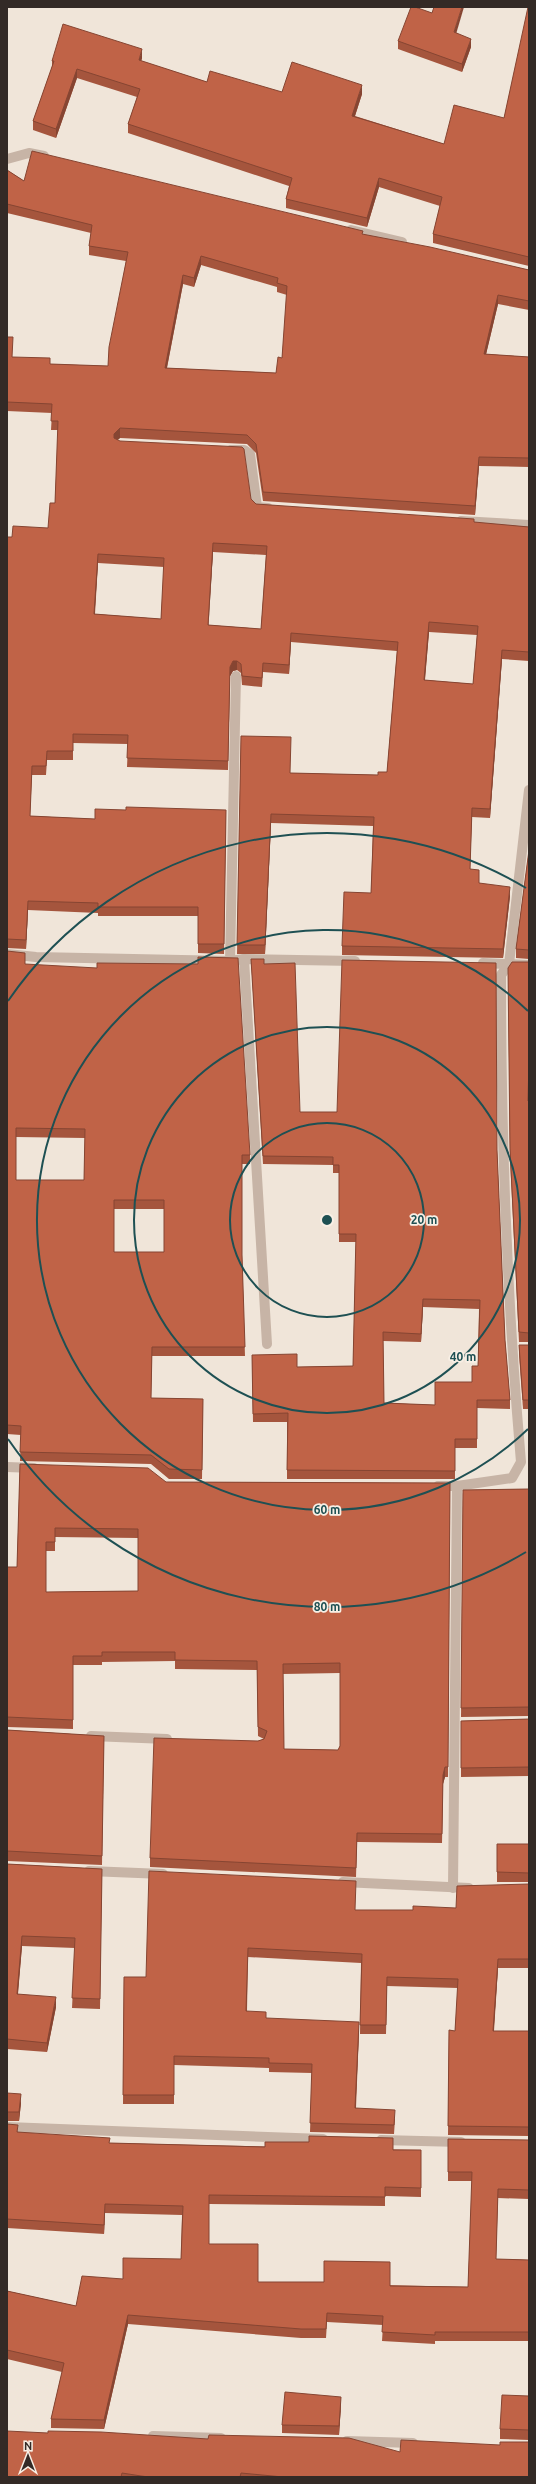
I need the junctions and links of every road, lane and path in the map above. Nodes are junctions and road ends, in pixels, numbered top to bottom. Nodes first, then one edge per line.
1 (52, 158) edge
2 (7, 159) edge
3 (344, 229) edge
4 (414, 245) edge
5 (221, 449) edge
6 (281, 509) edge
7 (451, 520) edge
8 (529, 526) edge
9 (236, 676) edge
10 (529, 790) edge
11 (7, 954) edge
12 (244, 959) junction
13 (230, 961) junction
14 (369, 961) edge
15 (470, 963) edge
16 (509, 964) junction
17 (529, 965) edge
18 (267, 1344) dead end
19 (511, 1348) junction
20 (523, 1348) edge
21 (7, 1467) edge
22 (45, 1468) edge
23 (426, 1486) edge
24 (457, 1486) junction
25 (454, 1724) junction
26 (469, 1724) edge
27 (78, 1736) edge
28 (182, 1740) edge
29 (79, 1870) edge
30 (174, 1874) edge
31 (334, 1882) edge
32 (453, 1888) junction
33 (483, 1888) edge
34 (7, 2127) edge
35 (330, 2139) edge
36 (370, 2140) edge
37 (473, 2142) edge
38 (142, 2436) edge
39 (228, 2438) edge
40 (339, 2441) edge
41 (426, 2443) edge

1 - 2 street
3 - 4 street
5 - 6 street
7 - 8 street
9 - 13 street
10 - 16 street
11 - 13 street
12 - 13 street
12 - 14 street
12 - 18 street
15 - 16 street
16 - 17 street
16 - 19 street
19 - 20 street
19 - 24 street
21 - 22 street
23 - 24 street
24 - 25 street
25 - 26 street
25 - 32 street
27 - 28 street
29 - 30 street
31 - 32 street
32 - 33 street
34 - 35 street
36 - 37 street
38 - 39 street
40 - 41 street

